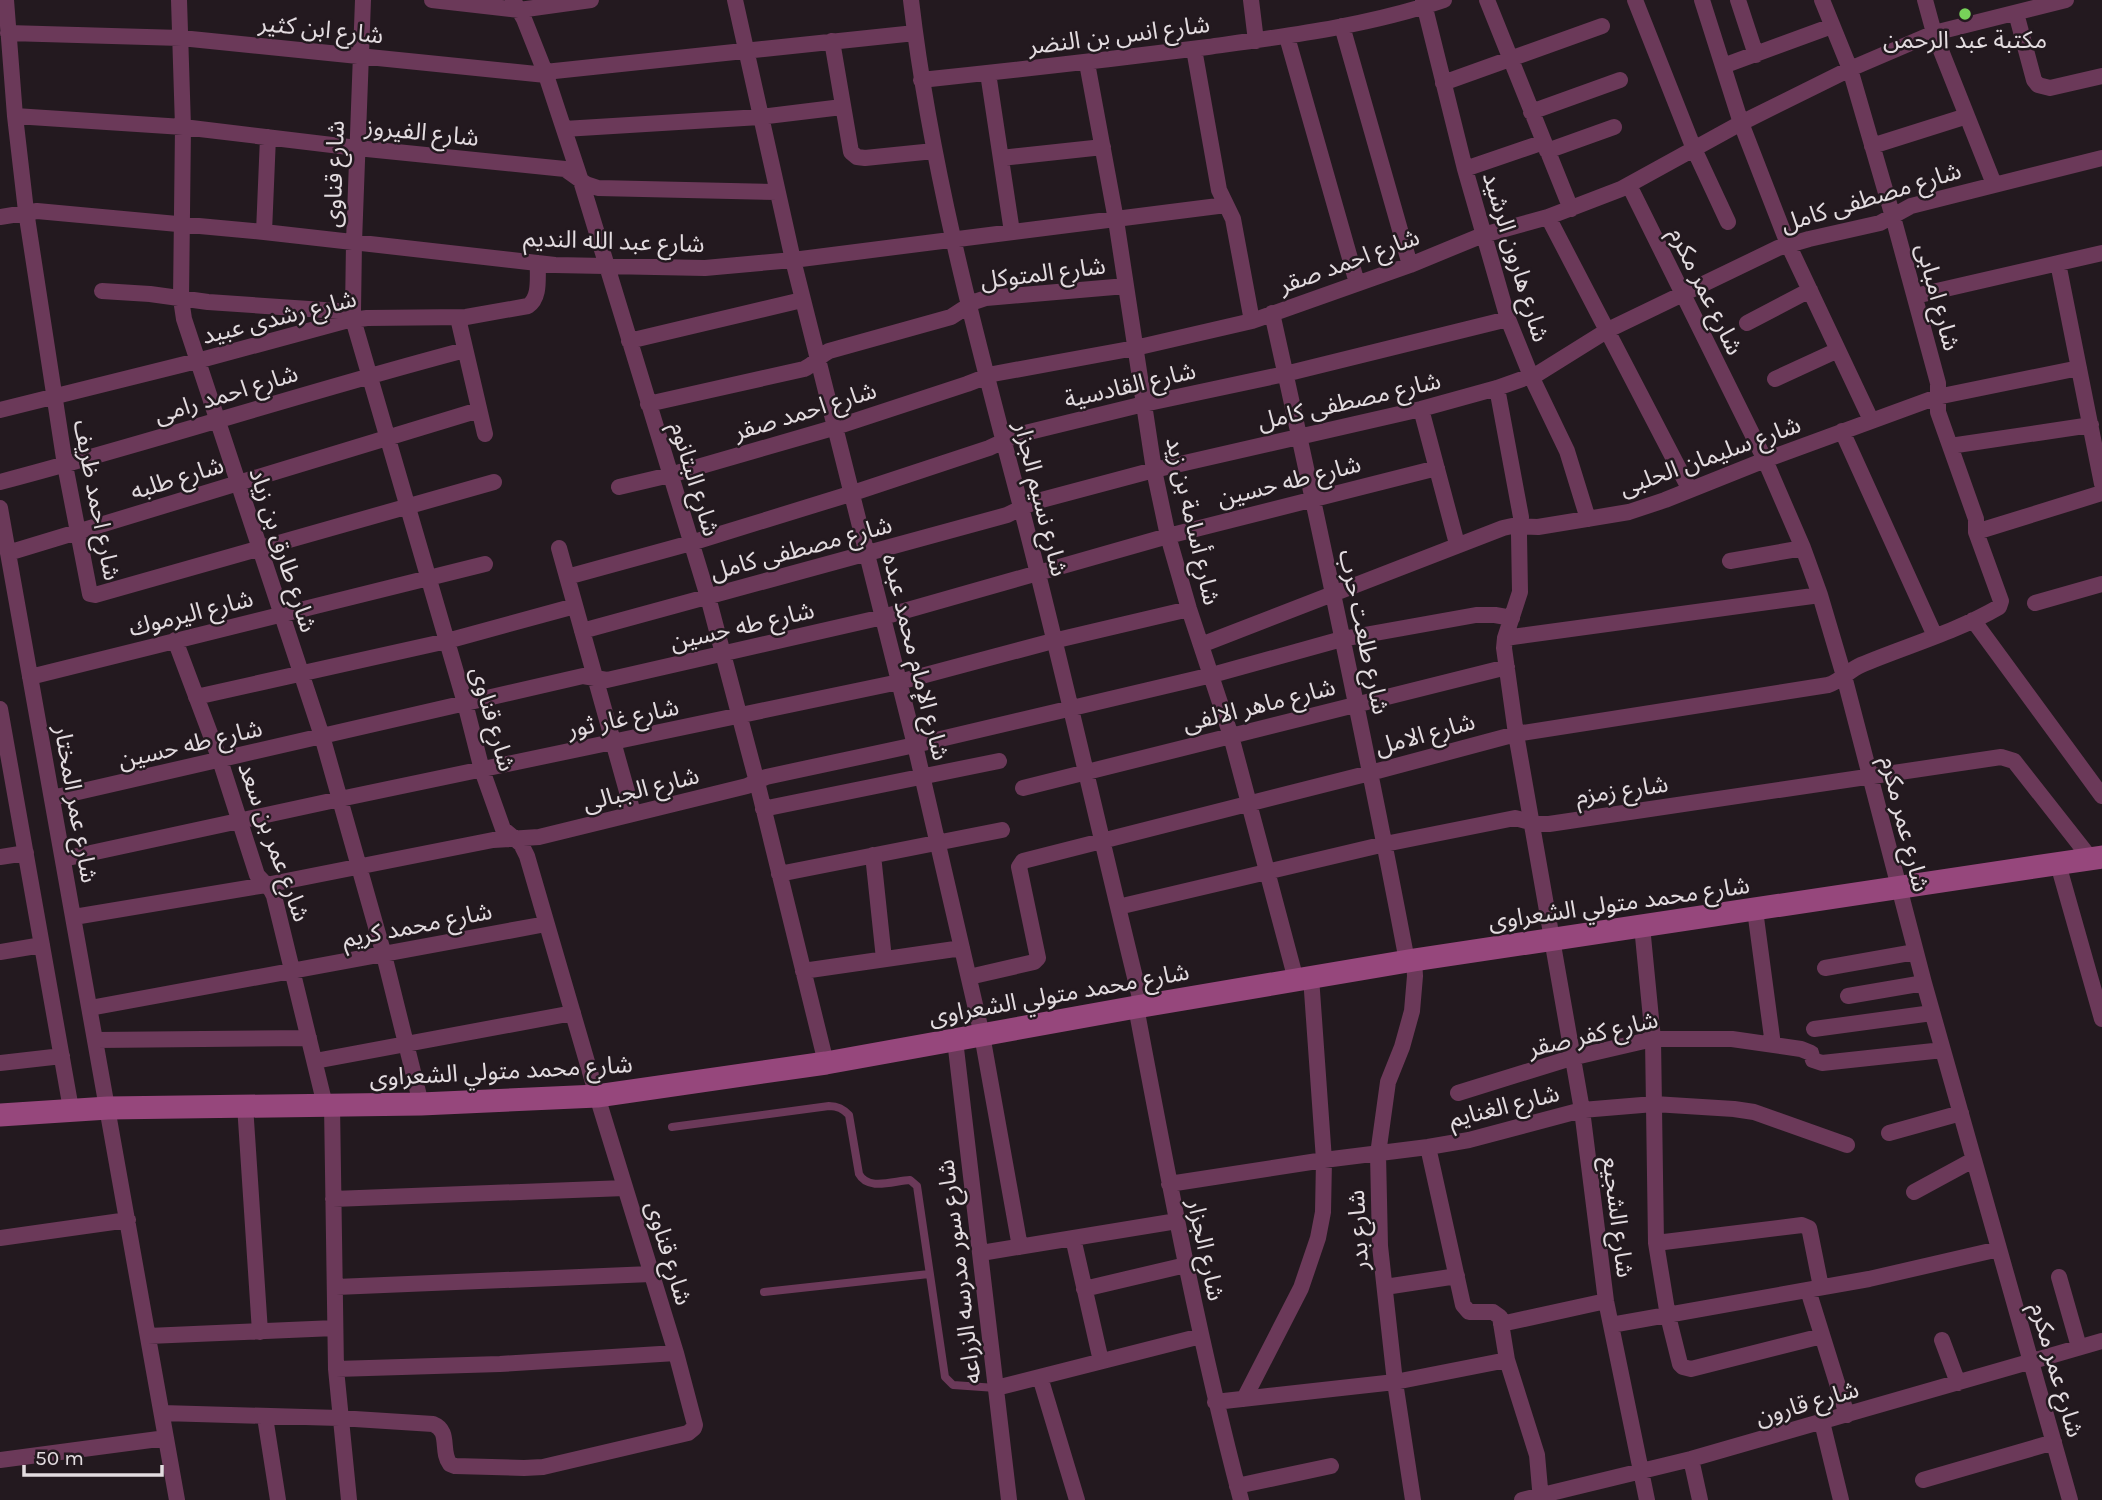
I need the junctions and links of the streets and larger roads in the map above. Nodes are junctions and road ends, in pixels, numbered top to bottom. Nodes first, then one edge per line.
1 (6, 0) edge
2 (179, 0) edge
3 (362, 0) edge
4 (432, 0) edge
5 (591, 0) edge
6 (735, 0) edge
7 (911, 0) edge
8 (1251, 0) edge
9 (1444, 0) edge
10 (1487, 0) edge
11 (1635, 0) edge
12 (1702, 0) edge
13 (1738, 0) edge
14 (1822, 0) edge
15 (1925, 0) edge
16 (1998, 0) edge
17 (2066, 0) edge
18 (1424, 3) edge
19 (516, 5) edge
20 (2010, 15) junction
21 (1342, 26) junction
22 (1602, 26) dead end
23 (1832, 26) junction
24 (8, 33) junction
25 (915, 33) junction
26 (1934, 33) junction
27 (1287, 37) junction
28 (181, 38) junction
29 (832, 41) junction
30 (1256, 41) junction
31 (1194, 49) junction
32 (745, 52) junction
33 (361, 55) junction
34 (1756, 55) junction
35 (1511, 59) junction
36 (1087, 63) junction
37 (1723, 66) junction
38 (1850, 69) junction
39 (988, 73) junction
40 (545, 74) junction
41 (2102, 76) edge
42 (921, 80) junction
43 (1620, 80) dead end
44 (1443, 83) junction
45 (842, 107) junction
46 (1531, 112) junction
47 (15, 116) junction
48 (1967, 116) junction
49 (760, 117) junction
50 (1741, 123) junction
51 (183, 127) junction
52 (1614, 127) dead end
53 (564, 129) junction
54 (268, 137) junction
55 (1546, 146) junction
56 (1872, 146) junction
57 (1103, 147) junction
58 (357, 148) junction
59 (1694, 149) junction
60 (934, 151) junction
61 (1001, 158) junction
62 (2102, 158) edge
63 (1465, 169) junction
64 (581, 181) junction
65 (1994, 184) junction
66 (1629, 185) junction
67 (777, 192) junction
68 (1226, 205) junction
69 (1571, 209) junction
70 (26, 211) junction
71 (0, 217) edge
72 (1548, 217) junction
73 (1893, 217) junction
74 (1116, 220) junction
75 (1728, 222) dead end
76 (183, 224) junction
77 (264, 232) junction
78 (1012, 232) junction
79 (1483, 236) junction
80 (955, 239) junction
81 (354, 242) junction
82 (1788, 244) junction
83 (2102, 254) edge
84 (793, 260) junction
85 (538, 263) junction
86 (2058, 264) junction
87 (1410, 265) junction
88 (606, 267) junction
89 (1357, 283) junction
90 (1126, 286) junction
91 (1810, 290) junction
92 (102, 291) dead end
93 (1681, 294) junction
94 (1915, 296) junction
95 (181, 299) junction
96 (802, 300) junction
97 (968, 306) junction
98 (1272, 313) junction
99 (353, 316) junction
100 (457, 318) junction
101 (1508, 319) junction
102 (1252, 321) junction
103 (1748, 323) dead end
104 (1608, 330) junction
105 (629, 341) junction
106 (1135, 348) junction
107 (465, 350) junction
108 (1838, 351) junction
109 (197, 360) junction
110 (817, 361) junction
111 (2080, 368) junction
112 (1285, 374) junction
113 (369, 375) junction
114 (986, 376) junction
115 (1531, 376) junction
116 (1775, 379) dead end
117 (1497, 388) junction
118 (54, 397) junction
119 (1937, 397) junction
120 (648, 404) junction
121 (1144, 404) junction
122 (1421, 409) junction
123 (0, 410) edge
124 (479, 410) junction
125 (1871, 421) junction
126 (217, 422) junction
127 (2091, 425) junction
128 (834, 428) junction
129 (1842, 432) junction
130 (485, 434) dead end
131 (1299, 436) junction
132 (387, 438) junction
133 (1003, 441) junction
134 (1950, 446) junction
135 (1765, 460) junction
136 (65, 465) junction
137 (1437, 468) junction
138 (1154, 470) junction
139 (670, 475) junction
140 (0, 482) edge
141 (494, 482) dead end
142 (237, 483) junction
143 (2102, 484) edge
144 (619, 487) dead end
145 (1690, 490) junction
146 (2102, 493) edge
147 (850, 494) junction
148 (1313, 498) junction
149 (406, 506) junction
150 (0, 508) edge
151 (1021, 509) junction
152 (1588, 519) junction
153 (1520, 526) junction
154 (77, 531) junction
155 (1976, 532) junction
156 (1168, 536) junction
157 (691, 543) junction
158 (1457, 544) junction
159 (258, 548) junction
160 (559, 548) dead end
161 (1803, 548) junction
162 (8, 553) junction
163 (866, 554) junction
164 (1730, 561) dead end
165 (485, 564) dead end
166 (1037, 573) junction
167 (567, 577) junction
168 (427, 578) junction
169 (2102, 584) edge
170 (1332, 595) junction
171 (1819, 595) junction
172 (708, 597) junction
173 (2035, 603) dead end
174 (575, 606) junction
175 (2001, 606) joint
176 (1189, 609) junction
177 (280, 614) junction
178 (883, 617) junction
179 (1512, 618) junction
180 (1973, 620) junction
181 (582, 631) junction
182 (1935, 636) junction
183 (1505, 638) junction
184 (1342, 639) junction
185 (175, 640) junction
186 (447, 641) junction
187 (1053, 641) junction
188 (1201, 645) junction
189 (723, 654) junction
190 (1507, 667) junction
191 (301, 674) junction
192 (1212, 675) junction
193 (1844, 676) junction
194 (30, 677) junction
195 (596, 678) junction
196 (899, 682) junction
197 (197, 698) junction
198 (465, 703) junction
199 (1355, 705) junction
200 (1070, 708) junction
201 (0, 709) edge
202 (740, 716) junction
203 (1516, 734) junction
204 (1231, 736) junction
205 (322, 737) junction
206 (3, 741) edge
207 (614, 743) junction
208 (915, 745) junction
209 (220, 760) junction
210 (999, 761) dead end
211 (482, 770) junction
212 (1085, 773) junction
213 (1370, 773) junction
214 (922, 776) junction
215 (1870, 777) junction
216 (757, 782) junction
217 (1023, 788) dead end
218 (2102, 796) edge
219 (52, 798) junction
220 (340, 799) junction
221 (1250, 803) junction
222 (763, 808) junction
223 (633, 813) junction
224 (239, 821) junction
225 (1532, 822) junction
226 (1002, 830) dead end
227 (516, 839) junction
228 (1101, 841) junction
229 (937, 842) junction
230 (1385, 844) junction
231 (26, 853) junction
232 (873, 855) junction
233 (0, 857) edge
234 (2096, 858) edge
235 (63, 859) junction
236 (2058, 864) junction
237 (360, 866) junction
238 (1268, 871) junction
239 (779, 874) junction
240 (265, 885) junction
241 (1898, 889) junction
242 (1118, 907) junction
243 (1755, 910) junction
244 (74, 918) junction
245 (547, 924) junction
246 (1642, 926) junction
247 (1551, 940) junction
248 (42, 945) junction
249 (962, 948) junction
250 (0, 952) edge
251 (1915, 953) junction
252 (384, 955) junction
253 (884, 959) junction
254 (1410, 960) junction
255 (1825, 968) dead end
256 (293, 971) junction
257 (803, 971) junction
258 (969, 977) junction
259 (1303, 979) junction
260 (1924, 983) junction
261 (1848, 996) dead end
262 (1139, 1006) junction
263 (90, 1008) junction
264 (573, 1013) junction
265 (1932, 1013) junction
266 (2102, 1019) edge
267 (1814, 1029) dead end
268 (982, 1035) junction
269 (309, 1038) junction
270 (96, 1040) junction
271 (955, 1040) junction
272 (1653, 1040) junction
273 (407, 1045) junction
274 (1773, 1045) junction
275 (1943, 1050) junction
276 (62, 1056) junction
277 (1571, 1058) junction
278 (314, 1061) junction
279 (0, 1063) edge
280 (826, 1063) junction
281 (1458, 1094) dead end
282 (597, 1096) junction
283 (421, 1104) junction
284 (1654, 1104) junction
285 (245, 1105) junction
286 (328, 1105) junction
287 (108, 1108) junction
288 (71, 1109) junction
289 (1581, 1110) junction
290 (6, 1113) edge
291 (1961, 1113) junction
292 (1889, 1133) dead end
293 (1847, 1145) dead end
294 (1429, 1147) junction
295 (1378, 1154) junction
296 (1324, 1160) junction
297 (1973, 1160) junction
298 (1169, 1184) junction
299 (625, 1188) junction
300 (1914, 1192) dead end
301 (333, 1199) junction
302 (128, 1220) junction
303 (1177, 1221) junction
304 (0, 1238) edge
305 (1073, 1238) junction
306 (1656, 1243) junction
307 (1020, 1247) junction
308 (1999, 1248) junction
309 (981, 1253) junction
310 (1186, 1265) junction
311 (651, 1274) junction
312 (1457, 1276) junction
313 (2059, 1277) dead end
314 (336, 1287) junction
315 (1385, 1287) junction
316 (1815, 1288) junction
317 (1084, 1289) junction
318 (1606, 1301) junction
319 (1668, 1316) junction
320 (1501, 1324) junction
321 (1611, 1325) junction
322 (335, 1328) junction
323 (260, 1332) junction
324 (148, 1336) junction
325 (1201, 1336) junction
326 (1822, 1336) junction
327 (1942, 1340) dead end
328 (2102, 1341) edge
329 (2079, 1347) junction
330 (676, 1353) junction
331 (1507, 1360) junction
332 (2031, 1361) junction
333 (1101, 1362) junction
334 (336, 1369) junction
335 (1040, 1377) junction
336 (1395, 1382) junction
337 (1958, 1382) junction
338 (996, 1388) junction
339 (1244, 1399) junction
340 (1215, 1402) junction
341 (162, 1413) junction
342 (1847, 1415) junction
343 (265, 1417) junction
344 (339, 1418) junction
345 (1822, 1422) junction
346 (166, 1438) junction
347 (2054, 1442) junction
348 (1690, 1459) junction
349 (0, 1460) edge
350 (1331, 1466) dead end
351 (1642, 1471) junction
352 (1923, 1480) dead end
353 (1239, 1493) edge
354 (1541, 1498) edge
355 (177, 1500) edge
356 (278, 1500) edge
357 (349, 1500) edge
358 (1009, 1500) edge
359 (1077, 1500) edge
360 (1413, 1500) edge
361 (1522, 1500) edge
362 (1647, 1500) edge
363 (1700, 1500) edge
364 (1841, 1500) edge
365 (2070, 1500) edge

1 - 24 street, شارع احمد ظريف
2 - 28 street, شارع طارق بن زياد
3 - 33 street, شارع قناوى
4 - 19 street
5 - 19 street
6 - 32 street, شارع الإمام محمد عبده
7 - 25 street, شارع نسيم الجزار
8 - 30 street
9 - 18 street, شارع انس بن النضر
10 - 35 street
11 - 59 street
12 - 37 street
13 - 34 street
14 - 23 street, شارع امبابى
15 - 26 street
16 - 20 street
17 - 20 street, شارع احمد صقر
18 - 21 street, شارع انس بن النضر
18 - 44 street, شارع هارون الرشيد
19 - 40 street, شارع البتانوم
20 - 26 street, شارع احمد صقر
20 - 41 street
21 - 27 street, شارع انس بن النضر
21 - 87 street
22 - 35 street
23 - 34 street
23 - 38 street, شارع امبابى
24 - 28 street, شارع ابن كثير
24 - 47 street, شارع احمد ظريف
25 - 29 street, شارع ابن كثير
25 - 42 street, شارع نسيم الجزار
26 - 38 street, شارع احمد صقر
26 - 48 street
27 - 30 street, شارع انس بن النضر
27 - 89 street
28 - 33 street, شارع ابن كثير
28 - 51 street, شارع طارق بن زياد
29 - 32 street, شارع ابن كثير
29 - 45 street
30 - 31 street, شارع انس بن النضر
31 - 36 street, شارع انس بن النضر
31 - 68 street
32 - 40 street, شارع ابن كثير
32 - 49 street, شارع الإمام محمد عبده
33 - 40 street, شارع ابن كثير
33 - 58 street, شارع قناوى
34 - 37 street
35 - 44 street
35 - 46 street
36 - 39 street, شارع انس بن النضر
36 - 57 street, شارع أسامة بن زيد
37 - 50 street
38 - 50 street, شارع احمد صقر
38 - 56 street, شارع امبابى
39 - 42 street, شارع انس بن النضر
39 - 61 street
40 - 53 street, شارع البتانوم
42 - 60 street, شارع نسيم الجزار
43 - 46 street
44 - 63 street, شارع هارون الرشيد
45 - 49 street
45 - 60 street
46 - 55 street
47 - 51 street, شارع الفيروز
47 - 70 street, شارع احمد ظريف
48 - 56 street
48 - 65 street
49 - 53 street
49 - 67 street, شارع الإمام محمد عبده
50 - 59 street, شارع احمد صقر
50 - 82 street
51 - 54 street, شارع الفيروز
51 - 76 street, شارع طارق بن زياد
52 - 55 street
53 - 64 street, شارع البتانوم
54 - 58 street, شارع الفيروز
54 - 77 street
55 - 63 street
55 - 69 street
56 - 73 street, شارع امبابى
57 - 61 street
57 - 74 street, شارع أسامة بن زيد
58 - 64 street, شارع الفيروز
58 - 81 street, شارع قناوى
59 - 66 street, شارع احمد صقر
59 - 75 street
60 - 80 street, شارع نسيم الجزار
61 - 78 street
62 - 65 street, شارع مصطفى كامل
63 - 79 street, شارع هارون الرشيد
64 - 67 street, شارع الفيروز
64 - 88 street, شارع البتانوم
65 - 73 street, شارع مصطفى كامل
66 - 69 street, شارع احمد صقر
66 - 93 street, شارع عمر مكرم
67 - 84 street, شارع الإمام محمد عبده
68 - 74 street, شارع عبد الله النديم
68 - 102 street
69 - 72 street, شارع احمد صقر
70 - 71 street, شارع عبد الله النديم
70 - 76 street, شارع عبد الله النديم
70 - 118 street, شارع احمد ظريف
72 - 79 street, شارع احمد صقر
72 - 104 street
73 - 82 street, شارع مصطفى كامل
73 - 94 street, شارع امبابى
74 - 78 street, شارع عبد الله النديم
74 - 90 street, شارع أسامة بن زيد
76 - 77 street, شارع عبد الله النديم
76 - 95 street, شارع طارق بن زياد
77 - 81 street, شارع عبد الله النديم
78 - 80 street, شارع عبد الله النديم
79 - 87 street, شارع احمد صقر
79 - 101 street, شارع هارون الرشيد
80 - 84 street, شارع عبد الله النديم
80 - 97 street, شارع نسيم الجزار
81 - 85 street, شارع عبد الله النديم
81 - 99 street, شارع قناوى
82 - 91 street
82 - 93 street, شارع مصطفى كامل
83 - 86 street
84 - 88 street, شارع عبد الله النديم
84 - 96 street, شارع الإمام محمد عبده
85 - 88 street, شارع عبد الله النديم
85 - 100 street, شارع رشدى عبيد
86 - 94 street
86 - 111 street
87 - 89 street, شارع احمد صقر
88 - 105 street, شارع البتانوم
89 - 98 street, شارع احمد صقر
90 - 97 street, شارع المتوكل
90 - 106 street, شارع أسامة بن زيد
91 - 103 street
91 - 108 street
92 - 95 street
93 - 104 street, شارع مصطفى كامل
93 - 135 street, شارع عمر مكرم
94 - 119 street, شارع امبابى
95 - 99 street
95 - 109 street, شارع طارق بن زياد
96 - 105 street
96 - 110 street, شارع الإمام محمد عبده
97 - 110 street, شارع المتوكل
97 - 114 street, شارع نسيم الجزار
98 - 102 street, شارع احمد صقر
98 - 112 street, شارع طلعت حرب
99 - 100 street, شارع رشدى عبيد
99 - 109 street, شارع رشدى عبيد
99 - 113 street, شارع قناوى
100 - 107 street
101 - 112 street, شارع القادسية
101 - 115 street, شارع هارون الرشيد
102 - 106 street, شارع احمد صقر
104 - 115 street, شارع مصطفى كامل
104 - 145 street
105 - 120 street, شارع البتانوم
106 - 114 street, شارع احمد صقر
106 - 121 street, شارع أسامة بن زيد
107 - 113 street, شارع احمد رامى
107 - 124 street
108 - 116 street
108 - 125 street
109 - 118 street, شارع رشدى عبيد
109 - 126 street, شارع طارق بن زياد
110 - 120 street, شارع المتوكل
110 - 128 street, شارع الإمام محمد عبده
111 - 119 street, شارع سليمان الحلبى
111 - 127 street
112 - 121 street, شارع القادسية
112 - 131 street, شارع طلعت حرب
113 - 126 street, شارع احمد رامى
113 - 132 street, شارع قناوى
114 - 128 street, شارع احمد صقر
114 - 133 street, شارع نسيم الجزار
115 - 117 street, شارع مصطفى كامل
115 - 152 street, شارع هارون الرشيد
117 - 122 street, شارع مصطفى كامل
117 - 153 street
118 - 123 street, شارع رشدى عبيد
118 - 136 street, شارع احمد ظريف
119 - 125 street, شارع سليمان الحلبى
119 - 134 street, شارع امبابى
120 - 139 street, شارع البتانوم
121 - 133 street, شارع القادسية
121 - 138 street, شارع أسامة بن زيد
122 - 131 street, شارع مصطفى كامل
122 - 137 street
124 - 130 street
124 - 132 street, شارع طلبه
125 - 129 street, شارع سليمان الحلبى
126 - 136 street, شارع احمد رامى
126 - 142 street, شارع طارق بن زياد
127 - 134 street
127 - 143 street
128 - 139 street, شارع احمد صقر
128 - 147 street, شارع الإمام محمد عبده
129 - 135 street, شارع سليمان الحلبى
129 - 182 street
131 - 138 street, شارع مصطفى كامل
131 - 148 street, شارع طلعت حرب
132 - 142 street, شارع طلبه
132 - 149 street, شارع قناوى
133 - 147 street, شارع القادسية
133 - 151 street, شارع نسيم الجزار
134 - 155 street, شارع امبابى
135 - 145 street, شارع سليمان الحلبى
135 - 161 street, شارع عمر مكرم
136 - 140 street, شارع احمد رامى
136 - 154 street, شارع احمد ظريف
137 - 148 street, شارع طه حسين
137 - 158 street
138 - 151 street, شارع مصطفى كامل
138 - 156 street, شارع أسامة بن زيد
139 - 144 street, شارع احمد صقر
139 - 157 street, شارع البتانوم
141 - 149 street, شارع احمد ظريف
142 - 154 street, شارع طلبه
142 - 159 street, شارع طارق بن زياد
145 - 152 street, شارع سليمان الحلبى
146 - 155 street
147 - 157 street, شارع القادسية
147 - 163 street, شارع الإمام محمد عبده
148 - 156 street, شارع طه حسين
148 - 170 street, شارع طلعت حرب
149 - 159 street, شارع احمد ظريف
149 - 168 street, شارع قناوى
150 - 162 street, شارع عمر المختار
151 - 163 street, شارع مصطفى كامل
151 - 166 street, شارع نسيم الجزار
152 - 153 street, شارع سليمان الحلبى
153 - 158 street, شارع سليمان الحلبى
153 - 179 street
154 - 159 street, شارع احمد ظريف
154 - 162 street, شارع طلبه
155 - 175 street, شارع امبابى
156 - 166 street, شارع طه حسين
156 - 176 street, شارع أسامة بن زيد
157 - 167 street, شارع القادسية
157 - 172 street, شارع البتانوم
158 - 170 street, شارع سليمان الحلبى
159 - 177 street, شارع طارق بن زياد
160 - 167 street
161 - 164 street
161 - 171 street, شارع عمر مكرم
162 - 194 street, شارع عمر المختار
163 - 172 street, شارع مصطفى كامل
163 - 178 street, شارع الإمام محمد عبده
165 - 168 street, شارع اليرموك
166 - 178 street, شارع طه حسين
166 - 187 street, شارع نسيم الجزار
167 - 174 street
168 - 177 street, شارع اليرموك
168 - 186 street, شارع قناوى
169 - 173 street
170 - 184 street, شارع طلعت حرب
170 - 188 street, شارع سليمان الحلبى
171 - 183 street
171 - 193 street, شارع عمر مكرم
172 - 181 street, شارع مصطفى كامل
172 - 189 street, شارع البتانوم
174 - 181 street
174 - 186 street
175 - 180 street, شارع الامل
176 - 187 street, شارع غار ثور
176 - 188 street, شارع أسامة بن زيد
177 - 185 street, شارع اليرموك
177 - 191 street, شارع طارق بن زياد
178 - 189 street, شارع طه حسين
178 - 196 street, شارع الإمام محمد عبده
179 - 183 street
179 - 184 street, شارع الجبالى
180 - 182 street, شارع الامل
180 - 218 street
181 - 195 street
182 - 193 street, شارع الامل
183 - 190 street, شارع الشجيع
184 - 192 street, شارع الجبالى
184 - 199 street, شارع طلعت حرب
185 - 194 street, شارع اليرموك
185 - 197 street, شارع عمر بن سعد
186 - 191 street
186 - 198 street, شارع قناوى
187 - 196 street, شارع غار ثور
187 - 200 street, شارع نسيم الجزار
188 - 192 street, شارع أسامة بن زيد
189 - 195 street, شارع طه حسين
189 - 202 street, شارع البتانوم
190 - 199 street, شارع ماهر الالفى
190 - 203 street, شارع الشجيع
191 - 197 street
191 - 205 street, شارع طارق بن زياد
192 - 200 street, شارع الجبالى
192 - 204 street, شارع أسامة بن زيد
193 - 203 street, شارع الامل
193 - 215 street, شارع عمر مكرم
194 - 219 street, شارع عمر المختار
195 - 198 street, شارع طه حسين
195 - 207 street
196 - 202 street, شارع غار ثور
196 - 208 street, شارع الإمام محمد عبده
197 - 209 street, شارع عمر بن سعد
198 - 205 street, شارع طه حسين
198 - 211 street, شارع قناوى
199 - 204 street, شارع ماهر الالفى
199 - 213 street, شارع طلعت حرب
200 - 208 street, شارع الجبالى
200 - 212 street, شارع نسيم الجزار
201 - 206 street
202 - 207 street, شارع غار ثور
202 - 216 street, شارع البتانوم
203 - 213 street, شارع الامل
203 - 225 street, شارع الشجيع
204 - 212 street, شارع ماهر الالفى
204 - 221 street, شارع أسامة بن زيد
205 - 209 street, شارع طه حسين
205 - 220 street, شارع طارق بن زياد
206 - 231 street
207 - 211 street, شارع غار ثور
207 - 223 street
208 - 214 street, شارع الإمام محمد عبده
208 - 216 street, شارع الجبالى
209 - 219 street, شارع طه حسين
209 - 224 street, شارع عمر بن سعد
210 - 214 street
211 - 220 street, شارع غار ثور
211 - 227 street, شارع قناوى
212 - 217 street, شارع ماهر الالفى
212 - 228 street, شارع نسيم الجزار
213 - 221 street, شارع الامل
213 - 230 street, شارع طلعت حرب
214 - 222 street
214 - 229 street, شارع الإمام محمد عبده
215 - 225 street, شارع زمزم
215 - 234 street, شارع زمزم
215 - 241 street, شارع عمر مكرم
216 - 222 street, شارع البتانوم
216 - 223 street, شارع الجبالى
219 - 235 street, شارع عمر المختار
220 - 224 street, شارع غار ثور
220 - 237 street, شارع طارق بن زياد
221 - 228 street, شارع الامل
221 - 238 street, شارع أسامة بن زيد
222 - 239 street, شارع البتانوم
223 - 227 street, شارع الجبالى
224 - 235 street, شارع غار ثور
224 - 240 street, شارع عمر بن سعد
225 - 230 street, شارع زمزم
225 - 247 street, شارع الشجيع
226 - 229 street
227 - 237 street, شارع الجبالى
227 - 245 street, شارع قناوى
228 - 242 street, شارع نسيم الجزار
228 - 258 street, شارع الامل
229 - 232 street
229 - 249 street, شارع الإمام محمد عبده
230 - 238 street, شارع زمزم
230 - 254 street, شارع طلعت حرب
231 - 233 street
231 - 248 street
232 - 239 street
232 - 253 street
234 - 236 street, شارع محمد متولي الشعراوى
235 - 244 street, شارع عمر المختار
236 - 241 street, شارع محمد متولي الشعراوى
236 - 266 street
237 - 240 street, شارع الجبالى
237 - 252 street, شارع طارق بن زياد
238 - 242 street, شارع زمزم
238 - 259 street, شارع أسامة بن زيد
239 - 257 street, شارع البتانوم
240 - 244 street, شارع الجبالى
240 - 256 street, شارع عمر بن سعد
241 - 243 street, شارع محمد متولي الشعراوى
241 - 251 street, شارع عمر مكرم
242 - 262 street, شارع نسيم الجزار
243 - 246 street, شارع محمد متولي الشعراوى
243 - 274 street
244 - 263 street, شارع عمر المختار
245 - 252 street, شارع محمد كريم
245 - 264 street, شارع قناوى
246 - 247 street, شارع محمد متولي الشعراوى
246 - 272 street
247 - 254 street, شارع محمد متولي الشعراوى
247 - 277 street, شارع الشجيع
248 - 250 street
248 - 276 street
249 - 253 street
249 - 258 street, شارع الإمام محمد عبده
251 - 255 street
251 - 260 street, شارع عمر مكرم
252 - 256 street, شارع محمد كريم
252 - 273 street, شارع طارق بن زياد
253 - 257 street
254 - 259 street, شارع محمد متولي الشعراوى
254 - 295 street, شارع بدر
256 - 263 street, شارع محمد كريم
256 - 269 street, شارع عمر بن سعد
257 - 280 street, شارع البتانوم
258 - 268 street, شارع الإمام محمد عبده
259 - 262 street, شارع محمد متولي الشعراوى
259 - 296 street, شارع أسامة بن زيد
260 - 261 street
260 - 265 street, شارع عمر مكرم
262 - 268 street, شارع محمد متولي الشعراوى
262 - 298 street, شارع الجزار
263 - 270 street, شارع عمر المختار
264 - 273 street
264 - 282 street, شارع قناوى
265 - 267 street
265 - 275 street, شارع عمر مكرم
268 - 271 street, شارع محمد متولي الشعراوى
268 - 307 street, شارع الإمام محمد عبده
269 - 270 street
269 - 278 street, شارع عمر بن سعد
270 - 287 street, شارع عمر المختار
271 - 280 street, شارع محمد متولي الشعراوى
271 - 309 street, شارع سور مدرسه الزراعه
272 - 274 street, شارع كفر صقر
272 - 277 street, شارع كفر صقر
272 - 284 street
273 - 278 street
273 - 283 street, شارع طارق بن زياد
274 - 275 street, شارع كفر صقر
275 - 291 street, شارع عمر مكرم
276 - 279 street
276 - 288 street
277 - 281 street, شارع كفر صقر
277 - 289 street, شارع الشجيع
278 - 286 street, شارع عمر بن سعد
280 - 282 street, شارع محمد متولي الشعراوى
282 - 283 street, شارع محمد متولي الشعراوى
282 - 299 street, شارع قناوى
283 - 286 street, شارع محمد متولي الشعراوى
284 - 289 street, شارع الغنايم
284 - 293 street, شارع الغنايم
284 - 306 street
285 - 286 street, شارع محمد متولي الشعراوى
285 - 287 street, شارع محمد متولي الشعراوى
285 - 323 street
286 - 301 street, شارع عمر بن سعد
287 - 288 street, شارع محمد متولي الشعراوى
287 - 302 street, شارع عمر المختار
288 - 290 street, شارع محمد متولي الشعراوى
289 - 294 street, شارع الغنايم
289 - 318 street, شارع الشجيع
291 - 292 street
291 - 297 street, شارع عمر مكرم
294 - 295 street, شارع الغنايم
294 - 312 street
295 - 296 street, شارع الغنايم
295 - 315 street, شارع بدر
296 - 298 street, شارع الغنايم
296 - 339 street, شارع أسامة بن زيد
297 - 300 street
297 - 308 street, شارع عمر مكرم
298 - 303 street, شارع الجزار
299 - 301 street
299 - 311 street, شارع قناوى
301 - 314 street, شارع عمر بن سعد
302 - 304 street
302 - 324 street, شارع عمر المختار
303 - 305 street
303 - 310 street, شارع الجزار
305 - 307 street
305 - 317 street
306 - 316 street
306 - 319 street
307 - 309 street
308 - 316 street
308 - 332 street, شارع عمر مكرم
309 - 338 street, شارع سور مدرسه الزراعه
310 - 317 street
310 - 325 street, شارع الجزار
311 - 314 street
311 - 330 street, شارع قناوى
312 - 315 street
312 - 320 street
313 - 329 street
314 - 322 street, شارع عمر بن سعد
315 - 336 street, شارع بدر
316 - 319 street
316 - 326 street
317 - 333 street
318 - 320 street
318 - 321 street, شارع الشجيع
319 - 321 street
319 - 326 street
320 - 331 street
321 - 351 street, شارع الشجيع
322 - 323 street
322 - 334 street, شارع عمر بن سعد
323 - 324 street
324 - 341 street, شارع عمر المختار
325 - 333 street
325 - 340 street, شارع الجزار
326 - 342 street
327 - 337 street
328 - 329 street, شارع قارون
329 - 332 street, شارع قارون
330 - 334 street
330 - 344 street, شارع قناوى
331 - 336 street
331 - 354 street
332 - 337 street, شارع قارون
332 - 347 street, شارع عمر مكرم
333 - 335 street
334 - 344 street, شارع عمر بن سعد
335 - 338 street
335 - 359 street
336 - 339 street
336 - 360 street, شارع بدر
337 - 342 street, شارع قارون
338 - 358 street, شارع سور مدرسه الزراعه
339 - 340 street
340 - 353 street, شارع الجزار
341 - 343 street
341 - 346 street, شارع عمر المختار
342 - 345 street, شارع قارون
343 - 344 street
343 - 356 street
344 - 357 street, شارع عمر بن سعد
345 - 348 street, شارع قارون
345 - 364 street
346 - 349 street
346 - 355 street, شارع عمر المختار
347 - 352 street
347 - 365 street, شارع عمر مكرم
348 - 351 street, شارع قارون
348 - 363 street
350 - 353 street
351 - 354 street, شارع قارون
351 - 362 street, شارع الشجيع
354 - 361 street, شارع قارون

